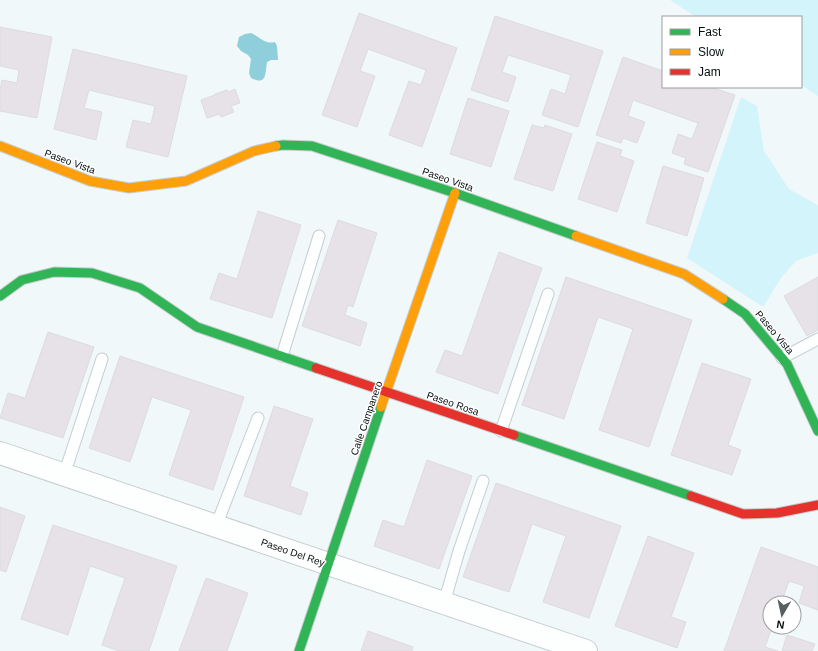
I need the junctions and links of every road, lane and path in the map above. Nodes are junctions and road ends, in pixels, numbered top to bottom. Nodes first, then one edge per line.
1 (0, 146) edge
2 (455, 193) junction
3 (319, 236) dead end
4 (548, 294) dead end
5 (0, 296) edge
6 (818, 339) edge
7 (282, 356) junction
8 (782, 358) junction
9 (102, 359) dead end
10 (386, 392) junction
11 (258, 418) dead end
12 (501, 431) junction
13 (818, 432) edge
14 (0, 453) edge
15 (64, 475) junction
16 (483, 481) dead end
17 (818, 505) edge
18 (216, 526) junction
19 (329, 564) junction
20 (444, 603) junction
21 (299, 651) edge
22 (586, 651) edge

1 - 2 street, Paseo Vista
2 - 8 street, Paseo Vista
2 - 10 street, Calle Campanero
3 - 7 lane
4 - 12 lane
5 - 7 street, Paseo Rosa
6 - 8 lane
7 - 10 street, Paseo Rosa
8 - 13 street, Paseo Vista
9 - 15 lane
10 - 12 street, Paseo Rosa
10 - 19 street, Calle Campanero
11 - 18 lane
12 - 17 street, Paseo Rosa
14 - 15 street, Paseo Del Rey
15 - 18 street, Paseo Del Rey
16 - 20 lane
18 - 19 street, Paseo Del Rey
19 - 20 street, Paseo Del Rey
19 - 21 street, Calle Campanero
20 - 22 street, Paseo Del Rey

